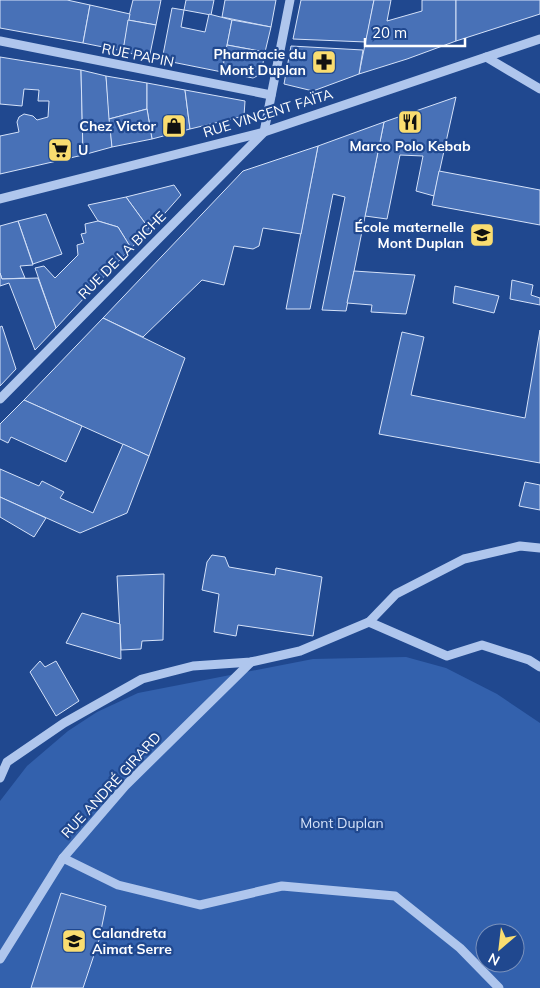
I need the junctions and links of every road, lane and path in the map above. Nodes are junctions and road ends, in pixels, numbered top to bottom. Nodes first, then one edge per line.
1 (290, 0) edge
2 (540, 39) edge
3 (0, 41) edge
4 (486, 57) junction
5 (540, 89) edge
6 (272, 95) junction
7 (264, 132) junction
8 (0, 199) edge
9 (0, 399) edge
10 (540, 548) edge
11 (369, 622) junction
12 (251, 662) junction
13 (540, 666) edge
14 (0, 778) edge
15 (63, 858) junction
16 (0, 959) edge
17 (499, 988) edge

1 - 6 street
2 - 4 street, RUE VINCENT FAÏTA
3 - 6 street, RUE PAPIN
4 - 5 street
4 - 7 street, RUE VINCENT FAÏTA
6 - 7 street
7 - 8 street, RUE VINCENT FAÏTA
7 - 9 street, RUE DE LA BICHE
10 - 11 street
11 - 12 street
11 - 13 street
12 - 14 street
12 - 15 street, RUE ANDRÉ GIRARD
15 - 16 street
15 - 17 street, RUE ANDRÉ GIRARD

